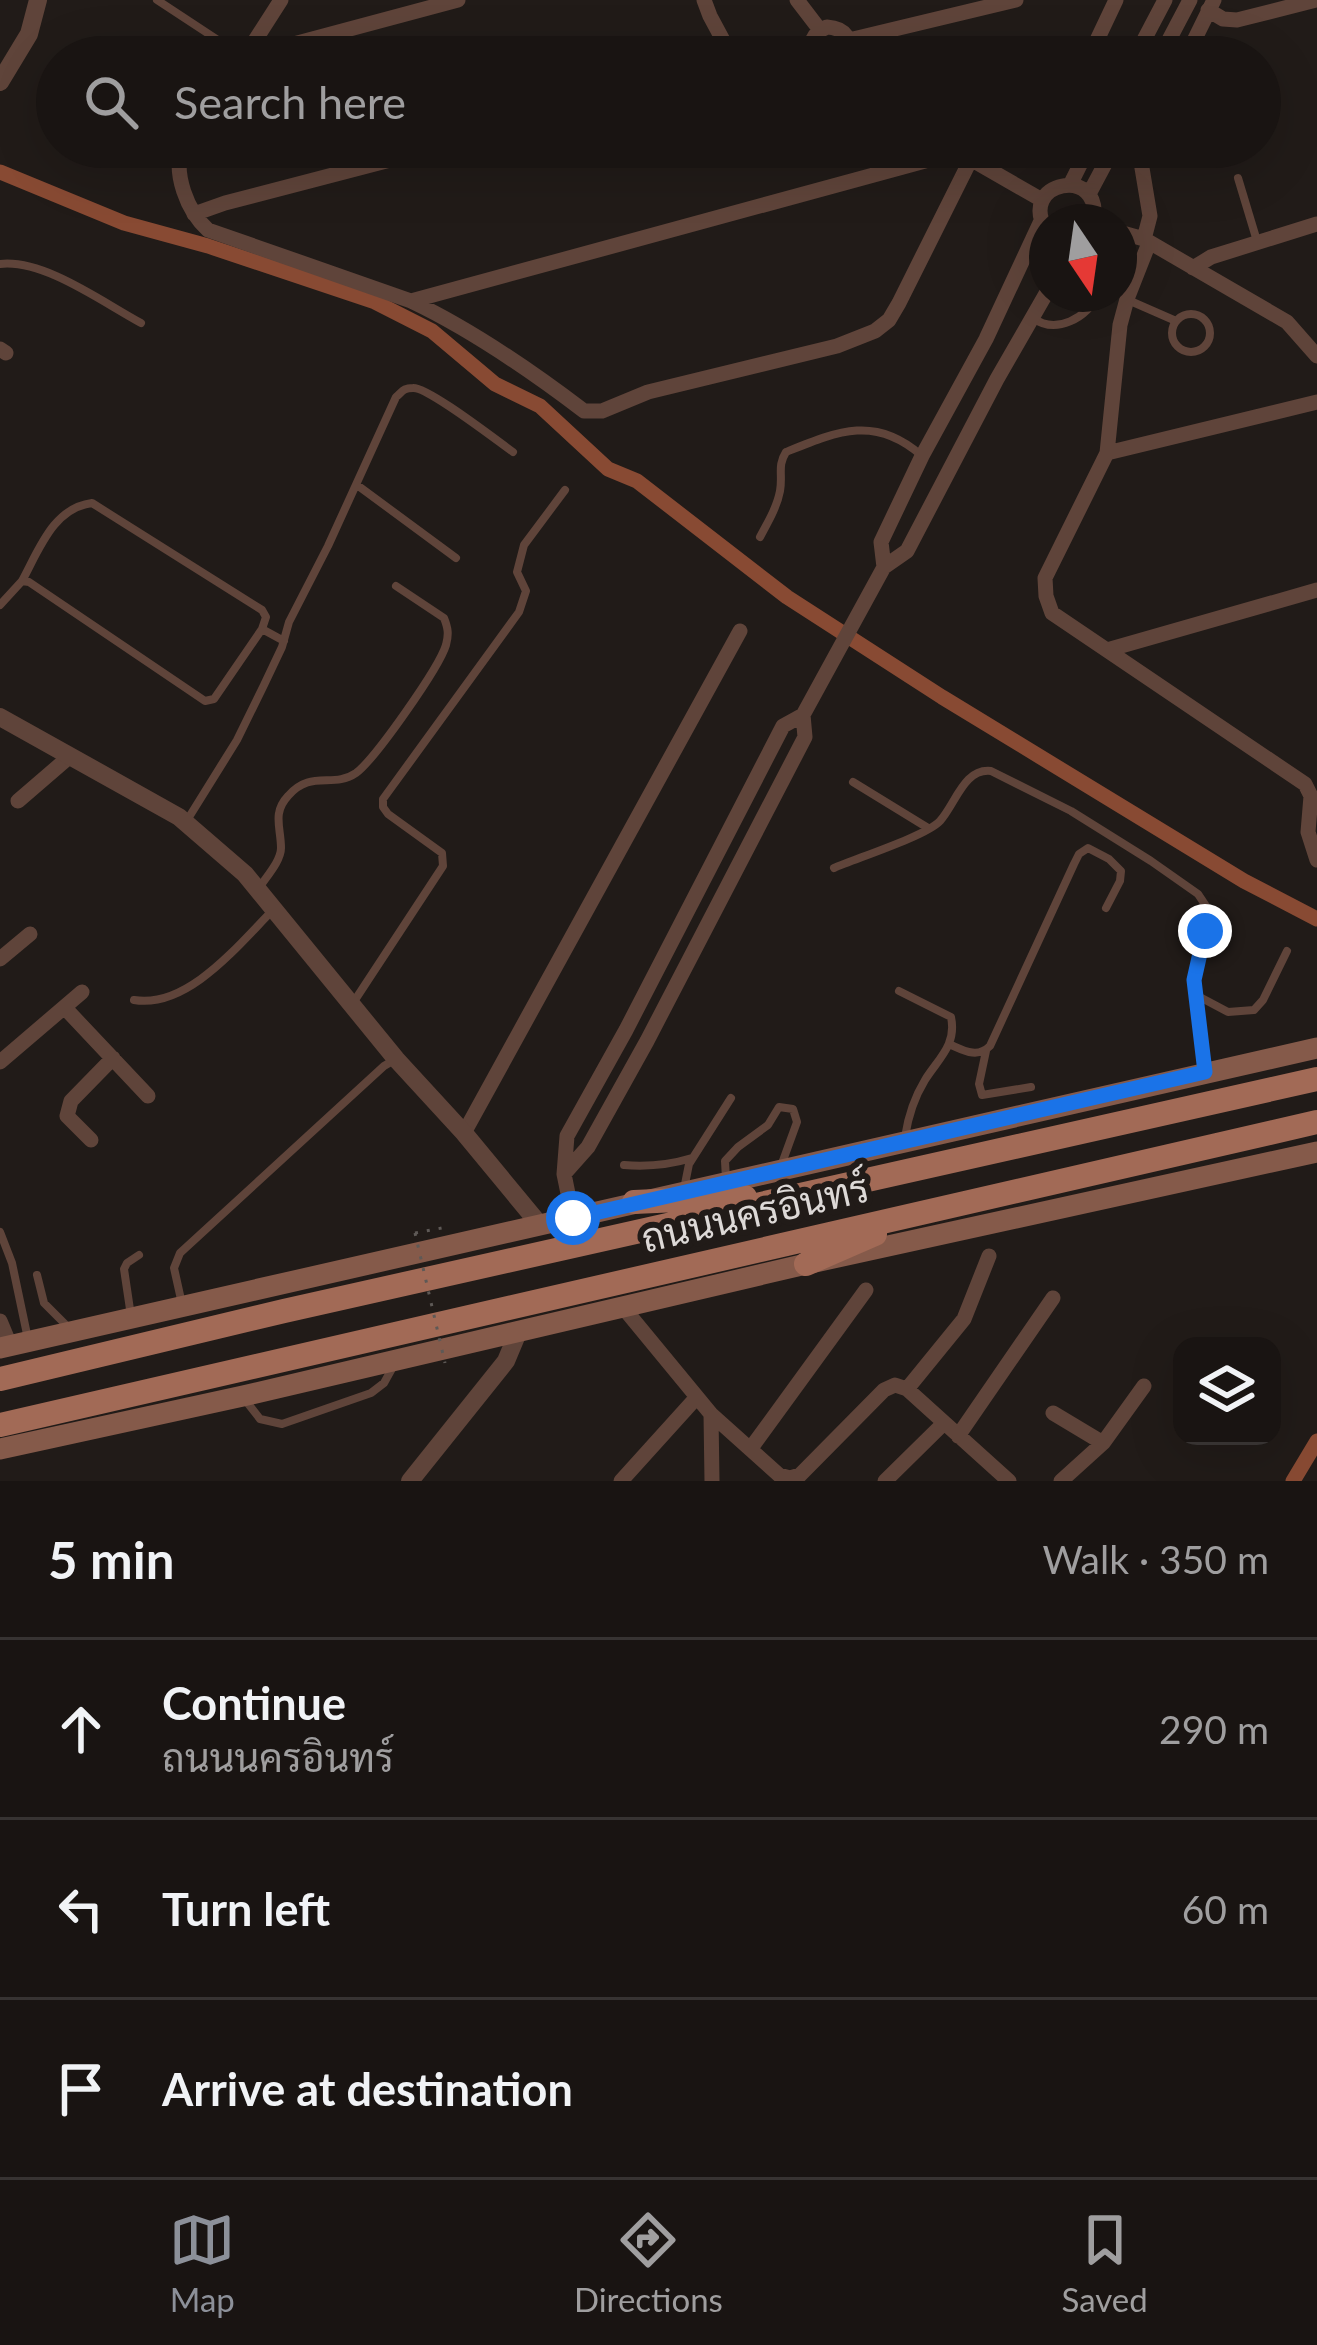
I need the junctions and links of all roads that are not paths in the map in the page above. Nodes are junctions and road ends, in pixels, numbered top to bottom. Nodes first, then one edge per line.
1 (38, 0) edge
2 (157, 0) edge
3 (281, 0) edge
4 (458, 0) edge
5 (704, 0) edge
6 (797, 0) edge
7 (1016, 0) edge
8 (1116, 0) edge
9 (1316, 0) edge
10 (1164, 2) edge
11 (1211, 5) edge
12 (1186, 7) edge
13 (820, 30) junction
14 (212, 36) edge
15 (258, 36) edge
16 (323, 36) edge
17 (721, 36) edge
18 (814, 36) edge
19 (844, 36) edge
20 (890, 36) edge
21 (1099, 36) edge
22 (1146, 36) edge
23 (1171, 36) edge
24 (1196, 36) edge
25 (0, 82) edge
26 (179, 168) edge
27 (359, 168) edge
28 (904, 168) edge
29 (954, 168) edge
30 (988, 168) edge
31 (1078, 168) edge
32 (1103, 168) edge
33 (1142, 168) edge
34 (1238, 178) dead end
35 (1070, 184) junction
36 (1089, 194) junction
37 (1042, 200) junction
38 (1041, 204) edge
39 (1094, 204) edge
40 (194, 214) junction
41 (1317, 224) edge
42 (1137, 238) edge
43 (1146, 241) junction
44 (1257, 241) junction
45 (1029, 255) edge
46 (0, 264) edge
47 (1137, 267) edge
48 (1193, 268) junction
49 (411, 301) junction
50 (1137, 304) edge
51 (1036, 312) edge
52 (1088, 312) edge
53 (1123, 312) edge
54 (1033, 318) junction
55 (1176, 321) junction
56 (141, 323) dead end
57 (986, 339) junction
58 (1013, 353) junction
59 (1317, 356) edge
60 (1317, 402) edge
61 (513, 452) dead end
62 (1107, 453) junction
63 (922, 456) junction
64 (950, 470) junction
65 (357, 485) junction
66 (565, 490) dead end
67 (760, 537) dead end
68 (456, 558) dead end
69 (884, 567) junction
70 (22, 581) junction
71 (396, 586) dead end
72 (1317, 590) edge
73 (0, 605) edge
74 (262, 629) junction
75 (740, 631) dead end
76 (284, 640) junction
77 (1107, 650) junction
78 (803, 715) junction
79 (0, 717) edge
80 (69, 757) junction
81 (854, 782) dead end
82 (1311, 782) edge
83 (18, 801) dead end
84 (187, 822) junction
85 (929, 829) junction
86 (727, 836) junction
87 (748, 847) junction
88 (1317, 860) edge
89 (834, 868) dead end
90 (258, 889) junction
91 (1106, 908) dead end
92 (274, 909) junction
93 (30, 934) dead end
94 (1287, 950) dead end
95 (0, 959) edge
96 (899, 991) dead end
97 (82, 992) dead end
98 (1195, 994) junction
99 (134, 1000) dead end
100 (352, 1004) junction
101 (65, 1008) junction
102 (626, 1030) junction
103 (647, 1041) junction
104 (949, 1044) junction
105 (1317, 1048) edge
106 (986, 1051) junction
107 (112, 1058) junction
108 (396, 1059) junction
109 (0, 1062) edge
110 (1205, 1072) junction
111 (1317, 1079) edge
112 (1031, 1087) dead end
113 (148, 1096) dead end
114 (588, 1096) junction
115 (731, 1098) dead end
116 (610, 1109) junction
117 (1317, 1122) edge
118 (464, 1133) junction
119 (92, 1140) dead end
120 (904, 1141) junction
121 (1317, 1152) edge
122 (693, 1157) junction
123 (624, 1165) dead end
124 (780, 1169) junction
125 (564, 1174) junction
126 (726, 1181) junction
127 (684, 1190) junction
128 (808, 1195) junction
129 (634, 1202) junction
130 (938, 1208) junction
131 (573, 1218) junction
132 (540, 1226) junction
133 (0, 1232) edge
134 (139, 1255) dead end
135 (989, 1256) dead end
136 (806, 1264) junction
137 (37, 1275) dead end
138 (866, 1290) dead end
139 (1053, 1298) dead end
140 (182, 1306) junction
141 (622, 1306) junction
142 (131, 1317) junction
143 (0, 1322) edge
144 (71, 1330) junction
145 (519, 1330) junction
146 (13, 1344) edge
147 (397, 1358) junction
148 (0, 1379) edge
149 (1144, 1386) dead end
150 (907, 1389) junction
151 (243, 1396) junction
152 (696, 1398) junction
153 (1053, 1413) dead end
154 (711, 1414) junction
155 (944, 1423) junction
156 (0, 1425) edge
157 (958, 1436) junction
158 (1103, 1443) junction
159 (751, 1448) junction
160 (0, 1449) edge
161 (784, 1479) edge
162 (410, 1481) edge
163 (620, 1481) edge
164 (712, 1481) edge
165 (885, 1481) edge
166 (1009, 1481) edge
167 (1061, 1481) edge

1 - 25 street
2 - 14 lane
3 - 15 street
4 - 16 street
5 - 17 street
6 - 13 street
7 - 20 street
8 - 21 street
9 - 11 street
10 - 12 street
10 - 22 street
11 - 24 street
12 - 23 street
13 - 18 street
13 - 19 street
26 - 40 street
27 - 40 street
28 - 49 street
29 - 49 street
30 - 37 street
31 - 35 street
32 - 36 street
33 - 43 street
34 - 44 lane
35 - 36 street
35 - 37 street
36 - 39 street
37 - 38 street
40 - 49 street
41 - 44 street
42 - 43 street
43 - 47 street
43 - 48 street
44 - 48 street
45 - 57 street
46 - 56 lane
48 - 59 street
50 - 55 lane
51 - 54 street
52 - 54 lane
53 - 62 street
54 - 58 street
55 - 55 lane
57 - 58 street
57 - 63 street
58 - 64 street
60 - 62 street
61 - 65 lane
62 - 77 street
63 - 64 street
63 - 67 lane
63 - 69 street
64 - 69 street
65 - 68 lane
65 - 76 lane
66 - 100 lane
69 - 78 street
70 - 73 lane
70 - 74 lane
70 - 74 lane
71 - 90 lane
72 - 77 street
74 - 76 lane
75 - 118 street
76 - 84 lane
77 - 82 street
78 - 86 street
78 - 87 street
79 - 80 street
80 - 83 street
80 - 84 street
81 - 85 lane
82 - 88 street
84 - 90 street
85 - 89 lane
85 - 98 lane
86 - 87 street
86 - 102 street
87 - 103 street
90 - 92 street
91 - 106 lane
92 - 99 lane
92 - 100 street
93 - 95 street
94 - 98 lane
96 - 104 lane
97 - 101 street
98 - 110 lane
100 - 108 street
101 - 107 street
101 - 109 street
102 - 103 street
102 - 114 street
103 - 116 street
104 - 106 lane
104 - 120 lane
105 - 110 main road, ถนนนครอินทร์
106 - 112 lane
107 - 113 street
107 - 119 street
108 - 118 street
108 - 140 lane
110 - 120 main road, ถนนนครอินทร์
111 - 128 main road, ถนนนครอินทร์
114 - 116 street
114 - 125 street
115 - 122 lane
116 - 125 street
117 - 130 main road, ถนนนครอินทร์
118 - 132 street
120 - 124 main road, ถนนนครอินทร์
121 - 136 main road, ถนนนครอินทร์
122 - 123 lane
122 - 127 lane
124 - 126 main road, ถนนนครอินทร์
124 - 126 lane
125 - 131 street
126 - 127 main road, ถนนนครอินทร์
127 - 129 main road, ถนนนครอินทร์
128 - 129 main road
128 - 148 main road, ถนนนครอินทร์
129 - 131 main road, ถนนนครอินทร์
130 - 136 main road
130 - 156 main road, ถนนนครอินทร์
131 - 132 main road, ถนนนครอินทร์
132 - 140 main road, ถนนนครอินทร์
133 - 146 lane
134 - 142 lane
135 - 150 street
136 - 141 main road, ถนนนครอินทร์
137 - 144 lane
138 - 159 street
139 - 157 street
140 - 142 main road, ถนนนครอินทร์
141 - 145 main road, ถนนนครอินทร์
141 - 152 street
142 - 144 main road, ถนนนครอินทร์
143 - 146 street
144 - 146 main road, ถนนนครอินทร์
145 - 147 main road, ถนนนครอินทร์
145 - 162 street
147 - 151 main road, ถนนนครอินทร์
147 - 151 lane
149 - 158 street
150 - 155 street
150 - 161 street
151 - 160 main road, ถนนนครอินทร์
152 - 154 street
152 - 163 street
153 - 158 street
154 - 159 street
154 - 164 street
155 - 157 street
155 - 165 street
157 - 166 street
158 - 167 street
159 - 161 street

